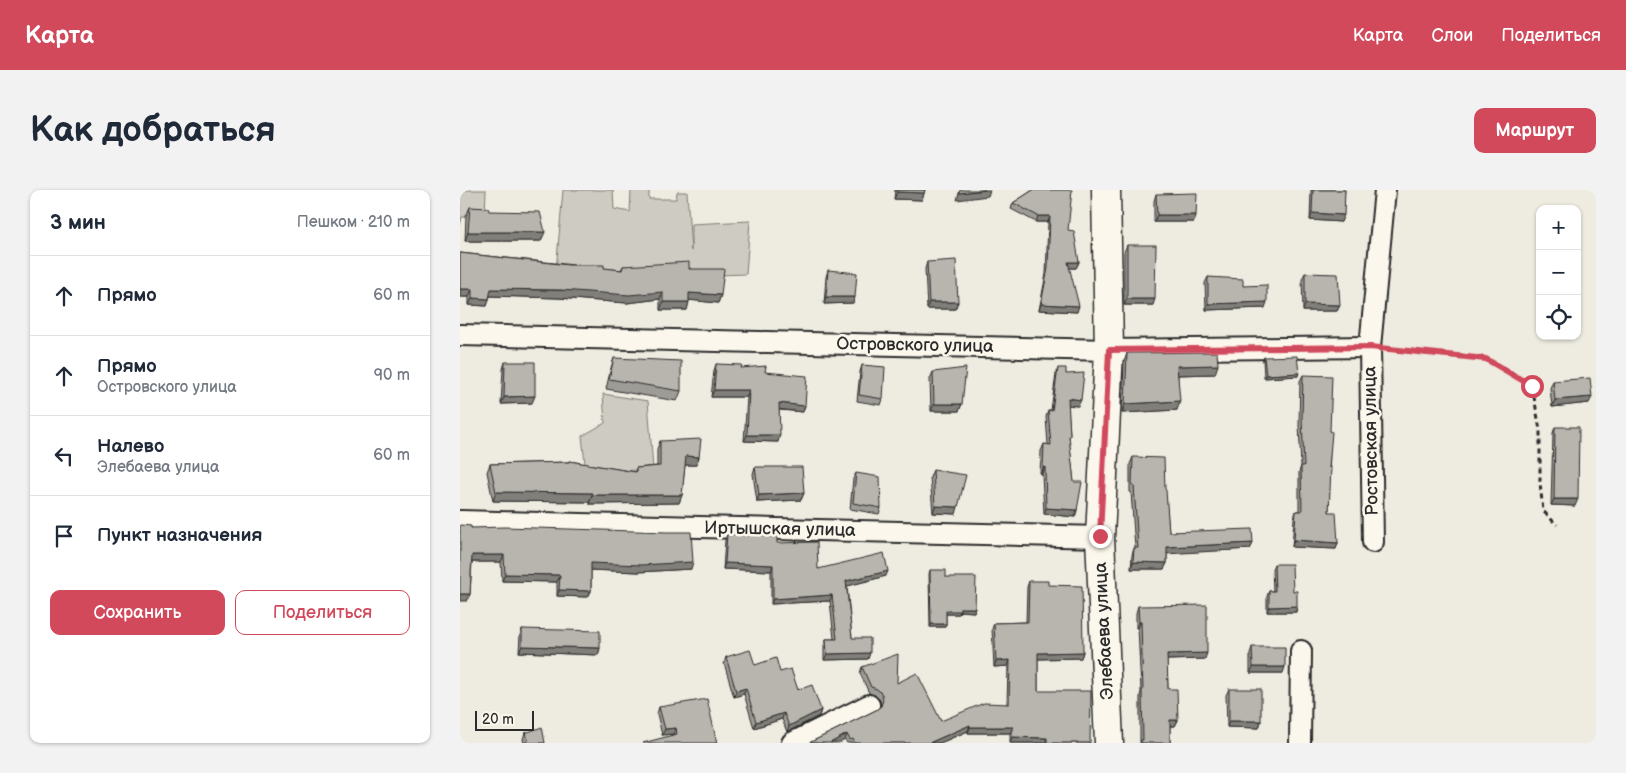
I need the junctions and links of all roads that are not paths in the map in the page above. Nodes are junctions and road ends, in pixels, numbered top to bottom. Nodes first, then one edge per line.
1 (1106, 190) edge
2 (1385, 190) edge
3 (460, 335) edge
4 (1370, 347) junction
5 (1109, 350) junction
6 (460, 521) edge
7 (1100, 536) junction
8 (1373, 542) dead end
9 (1301, 651) dead end
10 (869, 705) dead end
11 (792, 743) edge
12 (1109, 743) edge
13 (1300, 743) edge

1 - 5 main road, Элебаева улица
2 - 4 street, Ростовская улица
3 - 5 street, Островского улица
4 - 5 street, Островского улица
4 - 8 street, Ростовская улица
5 - 7 main road, Элебаева улица
6 - 7 street, Иртышская улица
7 - 12 main road, Элебаева улица
9 - 13 street
10 - 11 street

